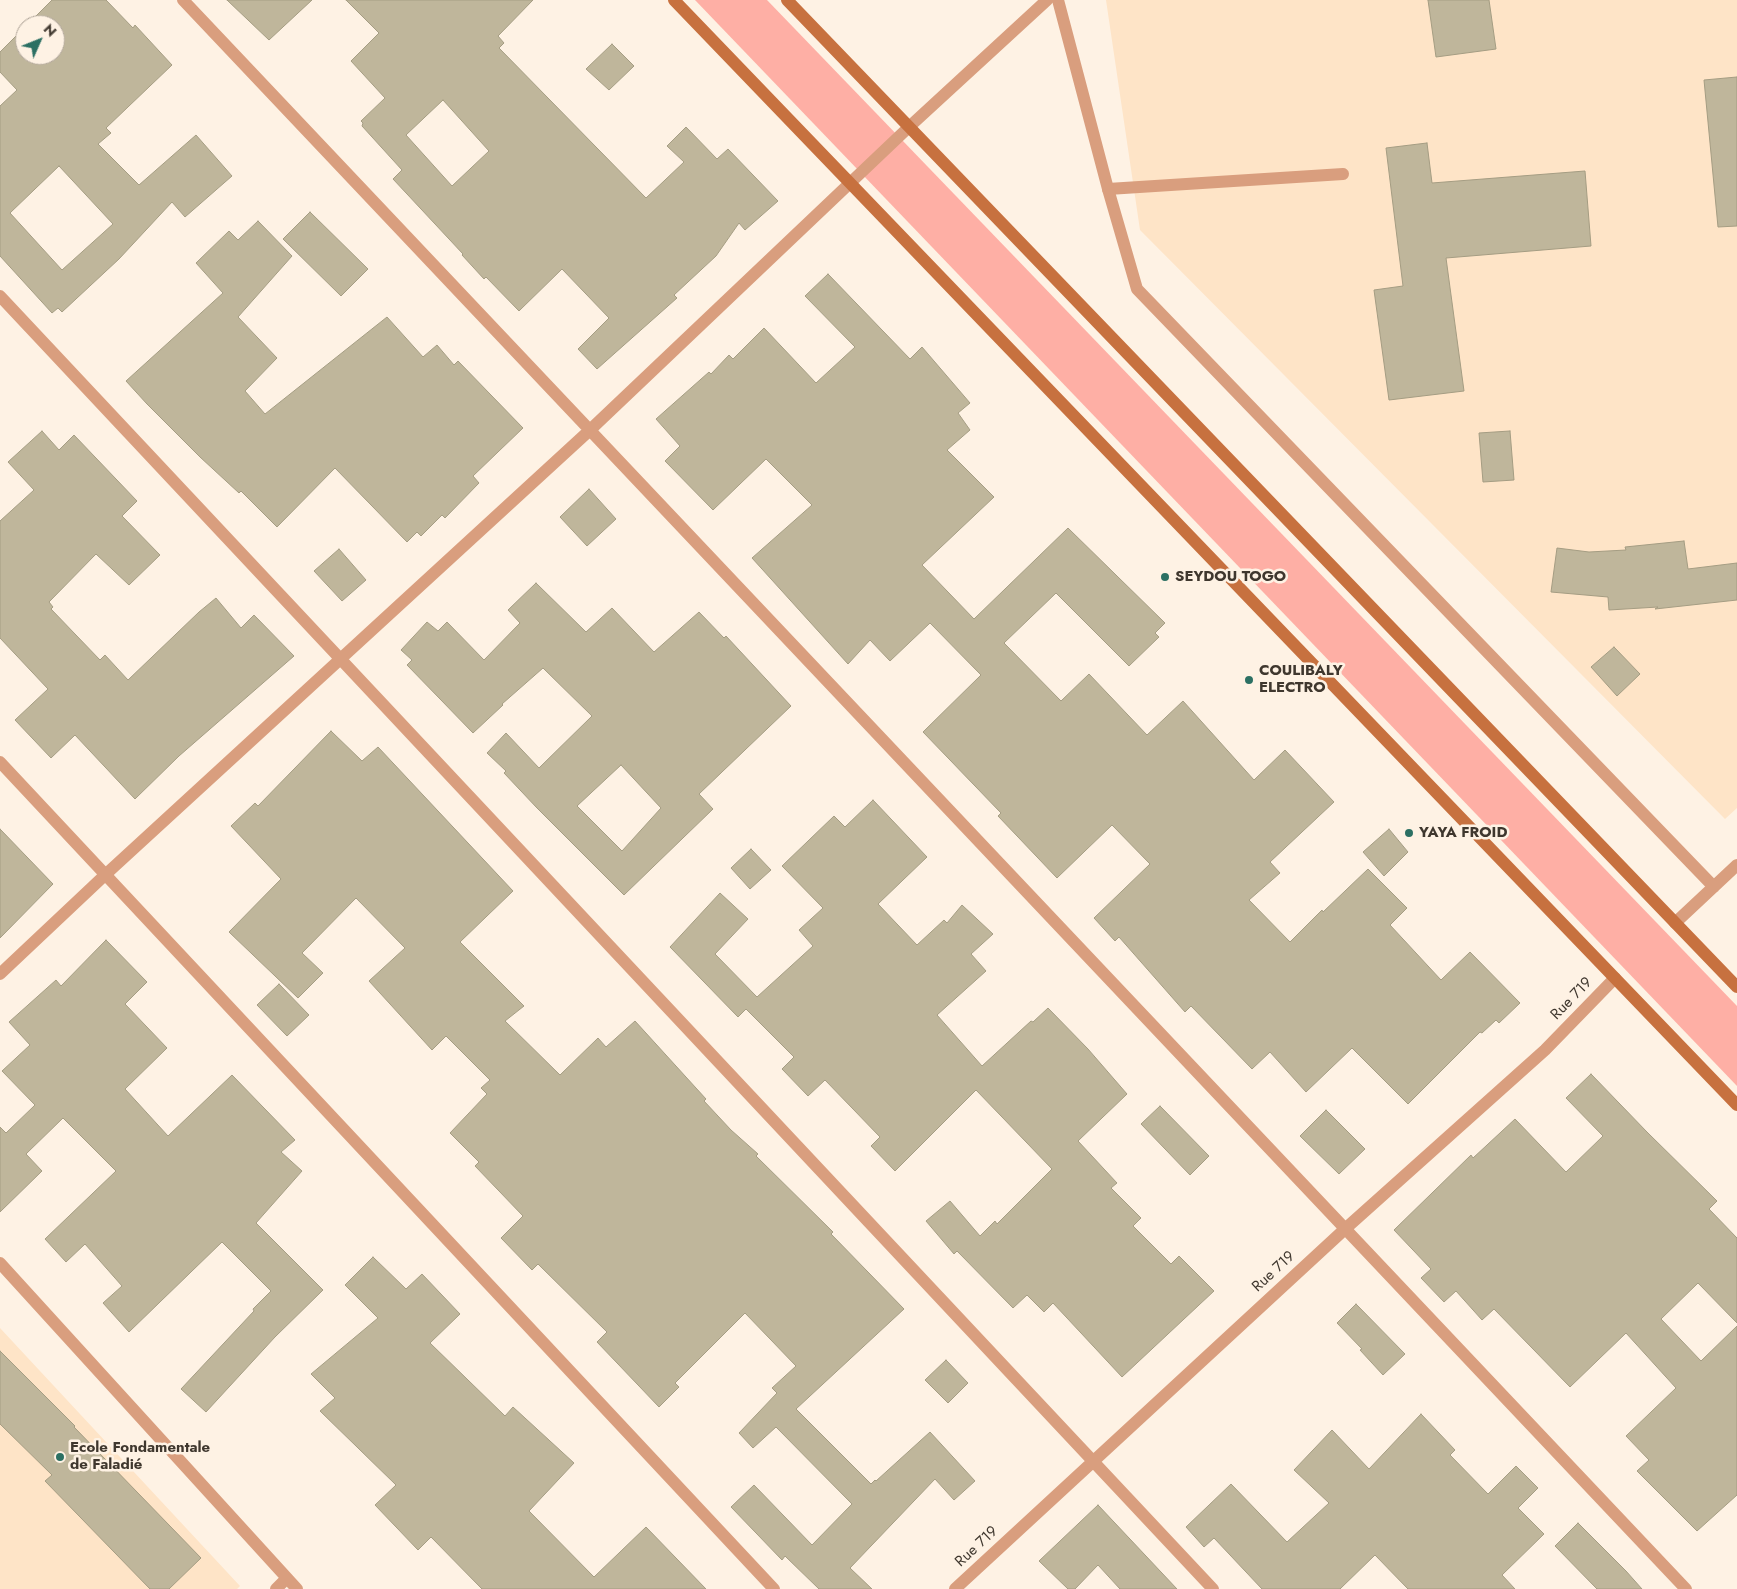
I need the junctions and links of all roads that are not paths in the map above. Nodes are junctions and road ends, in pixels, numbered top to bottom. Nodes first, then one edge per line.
1 (182, 0) edge
2 (674, 0) edge
3 (787, 0) edge
4 (1047, 0) edge
5 (1058, 0) edge
6 (909, 127) junction
7 (1343, 174) dead end
8 (850, 183) junction
9 (1108, 189) junction
10 (0, 296) edge
11 (590, 430) junction
12 (340, 658) junction
13 (0, 762) edge
14 (1737, 865) edge
15 (105, 874) junction
16 (1714, 887) junction
17 (1675, 923) junction
18 (0, 974) edge
19 (1616, 978) junction
20 (1737, 987) edge
21 (1737, 1105) edge
22 (1345, 1229) junction
23 (0, 1263) edge
24 (1093, 1462) junction
25 (287, 1578) junction
26 (276, 1589) edge
27 (297, 1589) edge
28 (774, 1589) edge
29 (955, 1589) edge
30 (1213, 1589) edge
31 (1686, 1589) edge

1 - 11 street
2 - 8 main road
3 - 6 main road
4 - 6 street
5 - 9 street
6 - 8 street
6 - 17 main road
7 - 9 street
8 - 11 street
8 - 19 main road
9 - 16 street
10 - 12 street
11 - 12 street
11 - 22 street
12 - 15 street
12 - 24 street
13 - 15 street
14 - 16 street
15 - 18 street
15 - 28 street
16 - 17 street
17 - 20 main road
19 - 21 main road
19 - 22 street, Rue 719
22 - 24 street, Rue 719
22 - 31 street
23 - 25 street
24 - 29 street, Rue 719
24 - 30 street
25 - 26 street
25 - 27 street

